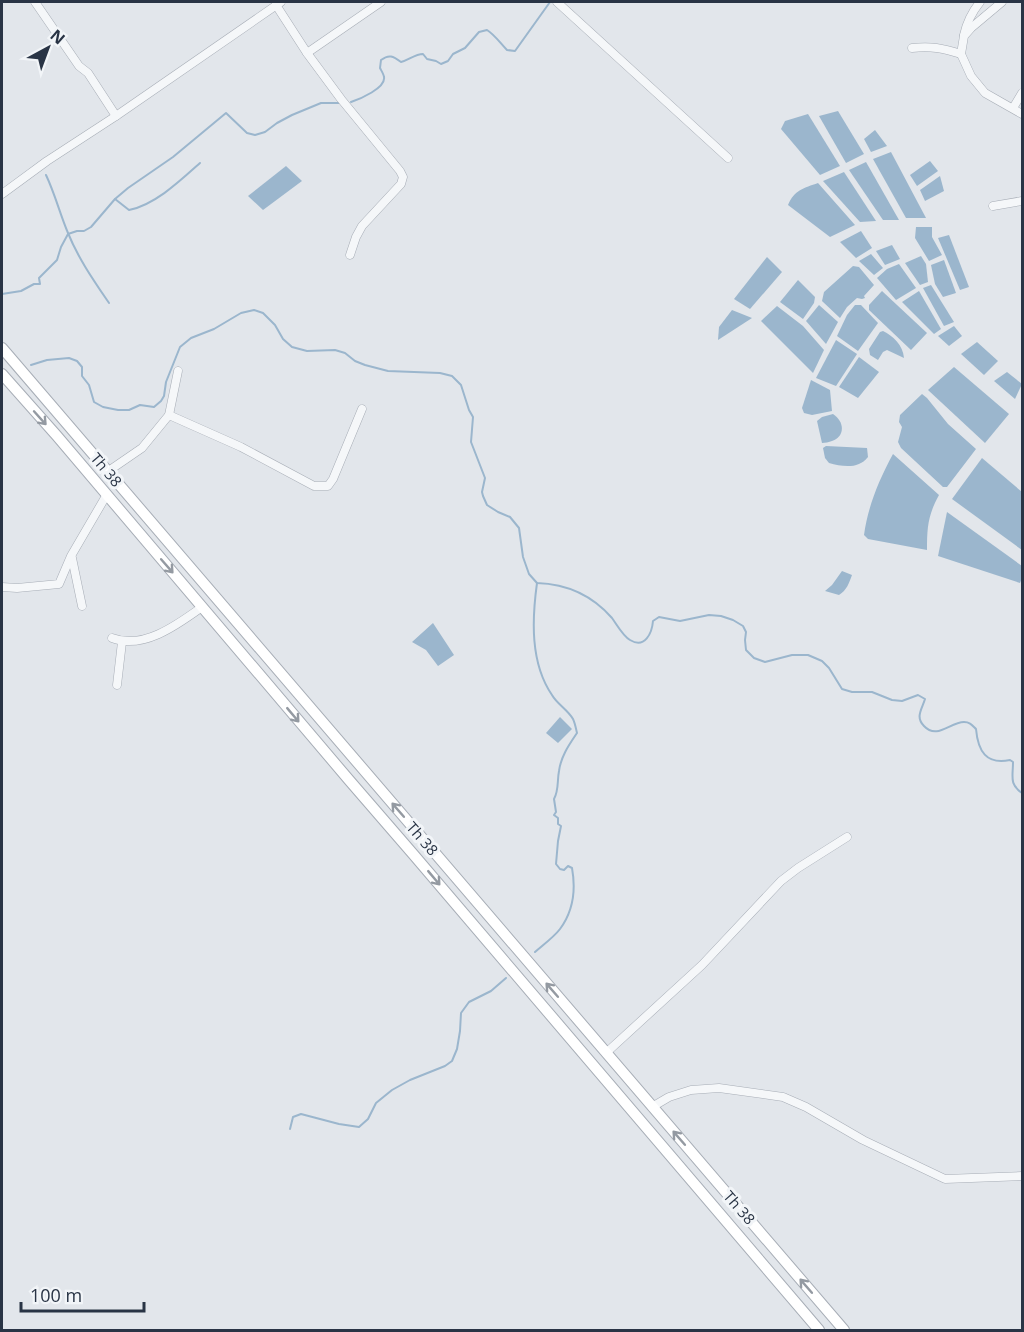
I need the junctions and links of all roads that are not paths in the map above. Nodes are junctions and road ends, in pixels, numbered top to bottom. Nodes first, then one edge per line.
1 (35, 2) edge
2 (381, 2) edge
3 (557, 2) edge
4 (980, 2) edge
5 (1002, 2) edge
6 (278, 3) edge
7 (964, 36) junction
8 (912, 48) dead end
9 (307, 54) junction
10 (961, 54) junction
11 (1023, 93) edge
12 (1013, 108) junction
13 (1023, 114) edge
14 (116, 116) junction
15 (728, 158) dead end
16 (2, 194) edge
17 (1023, 201) edge
18 (993, 206) dead end
19 (350, 255) dead end
20 (2, 348) edge
21 (178, 371) dead end
22 (2, 374) edge
23 (362, 409) dead end
24 (169, 415) junction
25 (70, 428) junction
26 (57, 436) junction
27 (107, 472) junction
28 (106, 496) junction
29 (71, 556) junction
30 (2, 587) edge
31 (82, 606) dead end
32 (202, 608) junction
33 (112, 638) dead end
34 (122, 642) junction
35 (117, 685) dead end
36 (847, 837) dead end
37 (423, 840) junction
38 (410, 850) junction
39 (606, 1053) junction
40 (652, 1107) junction
41 (1023, 1176) edge
42 (819, 1330) edge
43 (844, 1330) edge

1 - 14 street
2 - 9 street
3 - 15 street
4 - 7 street
5 - 7 street
6 - 9 street
6 - 14 street
7 - 10 street
8 - 10 street
9 - 19 street
10 - 12 street
11 - 12 street
12 - 13 street
14 - 16 street
17 - 18 street
20 - 25 street, Th 38
21 - 24 street
22 -> 26 street, Th 38
23 - 24 street
24 - 27 street
25 - 26 street
25 - 27 street, Th 38
26 - 28 street, Th 38
37 -> 27 street, Th 38
28 - 29 street
28 -> 32 street, Th 38
29 - 30 street
29 - 31 street
32 - 34 street
32 -> 38 street, Th 38
33 - 34 street
34 - 35 street
36 - 39 street
37 - 38 street
39 -> 37 street, Th 38
38 -> 42 street, Th 38
39 - 40 street, Th 38
40 - 41 street
43 -> 40 street, Th 38

